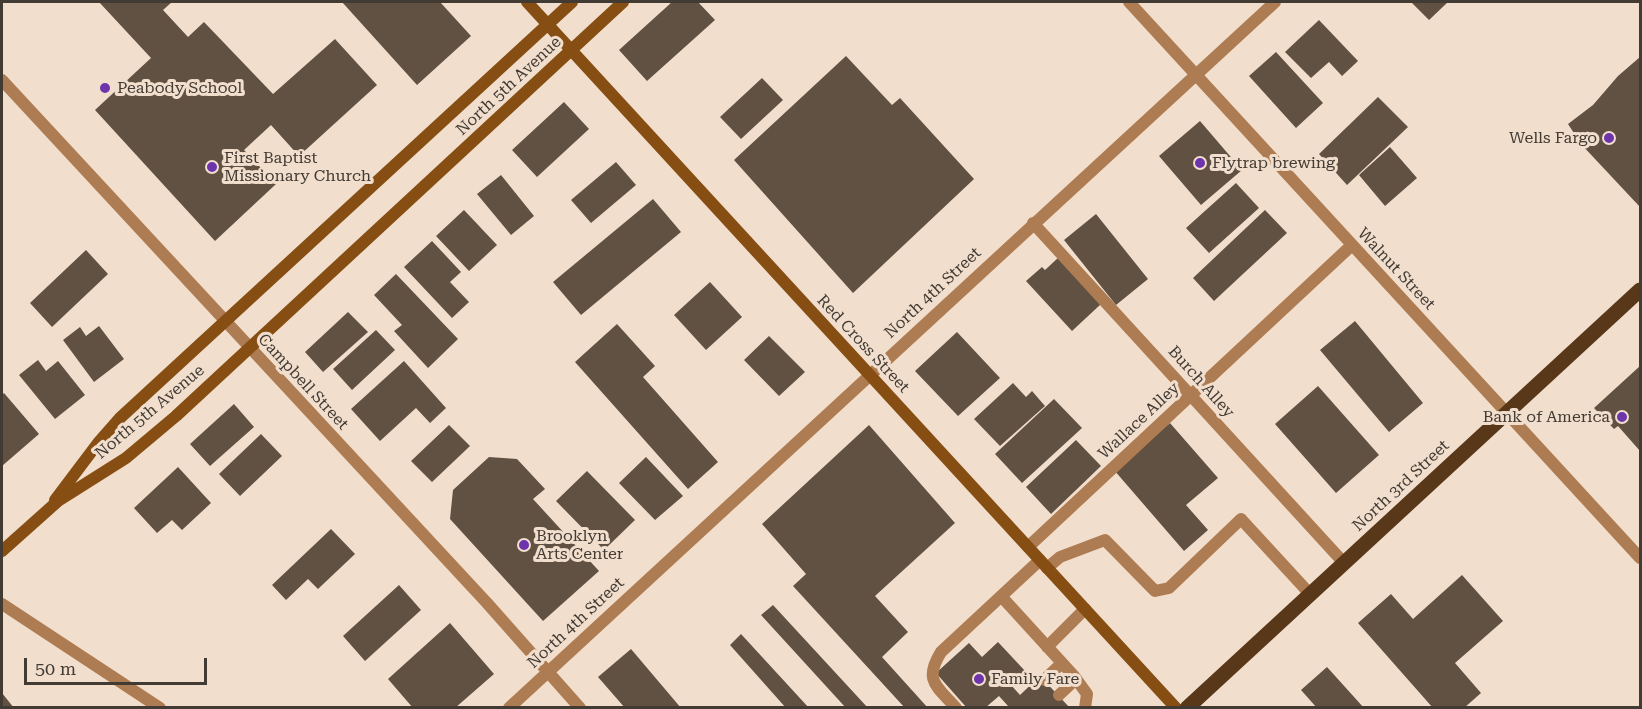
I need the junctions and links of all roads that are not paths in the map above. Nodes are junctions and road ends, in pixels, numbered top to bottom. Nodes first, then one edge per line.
1 (527, 2) edge
2 (572, 2) edge
3 (623, 2) edge
4 (1129, 2) edge
5 (1275, 2) edge
6 (548, 24) junction
7 (572, 50) junction
8 (1195, 75) junction
9 (2, 80) edge
10 (1033, 223) junction
11 (1352, 245) junction
12 (1641, 290) edge
13 (225, 322) junction
14 (250, 349) junction
15 (870, 375) junction
16 (1191, 396) junction
17 (1507, 412) junction
18 (47, 511) junction
19 (1028, 548) junction
20 (2, 551) edge
21 (1641, 558) edge
22 (1344, 563) junction
23 (1043, 564) junction
24 (1311, 594) junction
25 (1001, 596) junction
26 (2, 604) edge
27 (1085, 609) junction
28 (1047, 647) junction
29 (1062, 663) junction
30 (548, 672) junction
31 (1076, 679) junction
32 (1044, 680) dead end
33 (1059, 695) dead end
34 (160, 708) edge
35 (509, 708) edge
36 (580, 708) edge
37 (956, 708) edge
38 (1085, 708) edge
39 (1176, 708) edge
40 (1187, 708) edge

1 - 6 street, Red Cross Street
2 - 6 street, North 5th Avenue
3 - 7 street, North 5th Avenue
4 - 8 street, Walnut Street
5 - 8 street, North 4th Street
6 - 7 street, Red Cross Street
6 - 13 street, North 5th Avenue
7 - 14 street, North 5th Avenue
7 - 15 street, Red Cross Street
8 - 10 street, North 4th Street
8 - 11 street, Walnut Street
9 - 13 street, Campbell Street
10 - 15 street, North 4th Street
10 - 16 street, Burch Alley
11 - 16 street, Wallace Alley
11 - 17 street, Walnut Street
12 - 17 main road, North 3rd Street
13 - 14 street, Campbell Street
13 - 18 street, North 5th Avenue
14 - 18 street, North 5th Avenue
14 - 30 street, Campbell Street
15 - 19 street, Red Cross Street
15 - 30 street, North 4th Street
16 - 19 street, Wallace Alley
16 - 22 street, Burch Alley
17 - 21 street, Walnut Street
17 - 22 main road, North 3rd Street
18 - 20 street
19 - 23 street, Red Cross Street
22 - 24 main road, North 3rd Street
23 - 24 street
23 - 25 street
23 - 27 street, Red Cross Street
24 - 40 main road, North 3rd Street
25 - 28 street
25 - 37 street
26 - 34 street
27 - 28 street
27 - 39 street, Red Cross Street
28 - 29 street
29 - 31 street
29 - 32 street
30 - 35 street, North 4th Street
30 - 36 street, Campbell Street
31 - 33 street
31 - 38 street

